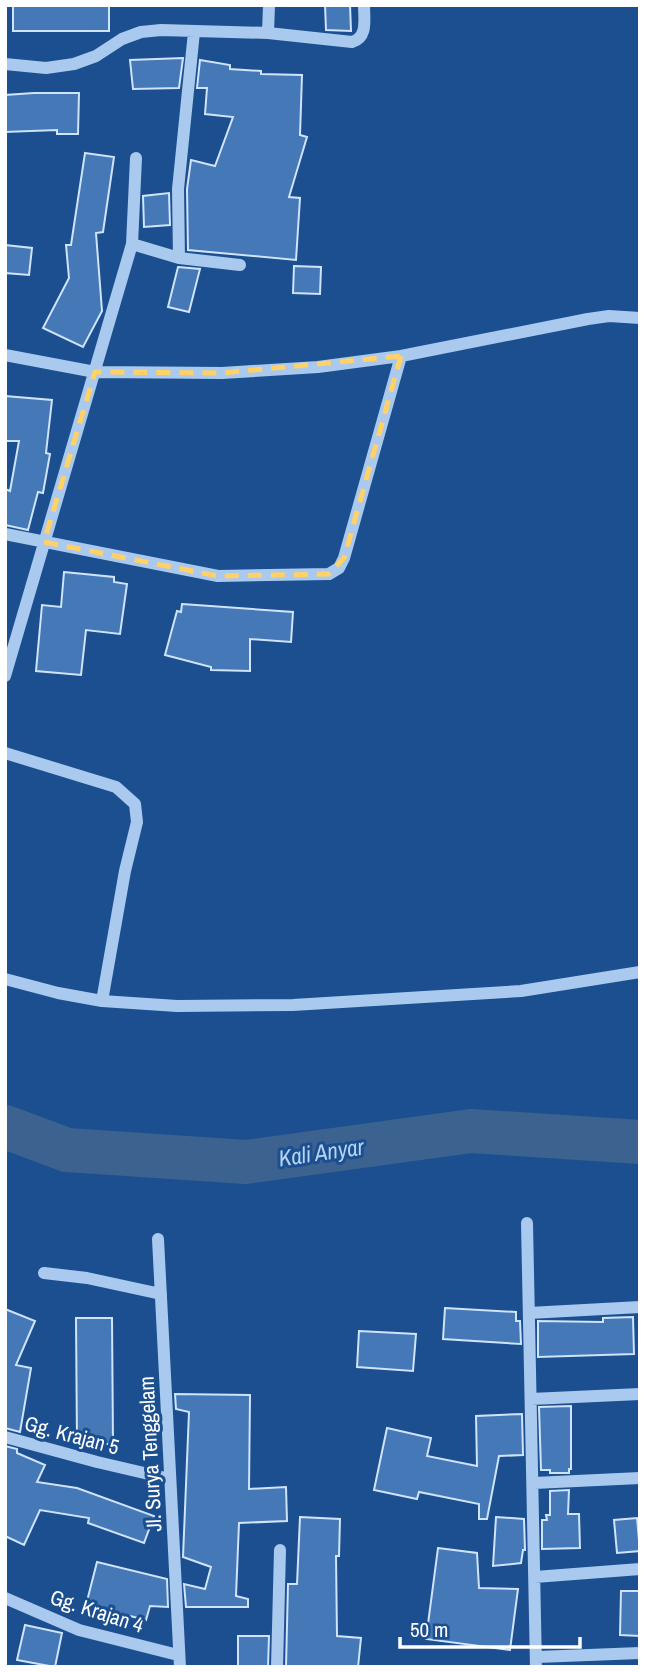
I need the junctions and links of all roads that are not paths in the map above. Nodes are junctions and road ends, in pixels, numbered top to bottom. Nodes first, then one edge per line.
1 (269, 5) edge
2 (364, 5) edge
3 (194, 32) junction
4 (268, 33) junction
5 (5, 64) edge
6 (136, 158) dead end
7 (132, 244) junction
8 (179, 258) junction
9 (240, 265) dead end
10 (640, 318) edge
11 (5, 355) edge
12 (401, 356) junction
13 (95, 372) junction
14 (5, 534) edge
15 (44, 542) junction
16 (5, 676) edge
17 (5, 753) edge
18 (640, 972) edge
19 (5, 979) edge
20 (102, 1001) junction
21 (527, 1223) dead end
22 (158, 1239) dead end
23 (44, 1273) dead end
24 (161, 1294) junction
25 (640, 1307) edge
26 (529, 1313) junction
27 (640, 1394) edge
28 (531, 1399) junction
29 (5, 1437) edge
30 (640, 1478) edge
31 (170, 1479) junction
32 (534, 1483) junction
33 (280, 1550) dead end
34 (640, 1569) edge
35 (535, 1577) junction
36 (5, 1598) edge
37 (640, 1653) edge
38 (179, 1661) edge
39 (536, 1662) edge
40 (277, 1667) edge

1 - 4 street
2 - 4 street
3 - 4 street
3 - 5 street
3 - 8 street
6 - 7 street
7 - 8 street
7 - 13 street
8 - 9 street
10 - 12 street
11 - 13 street
12 - 13 street
12 - 15 street
13 - 15 street
14 - 15 street
15 - 16 street
17 - 20 street
18 - 20 street
19 - 20 street
21 - 26 street
22 - 24 street, Jl. Surya Tenggelam
23 - 24 street
24 - 31 street, Jl. Surya Tenggelam
25 - 26 street
26 - 28 street
27 - 28 street
28 - 32 street
29 - 31 street, Gg. Krajan 5
30 - 32 street
31 - 38 street, Jl. Surya Tenggelam
32 - 35 street
33 - 40 street
34 - 35 street
35 - 39 street
36 - 38 street, Gg. Krajan 4
37 - 39 street

